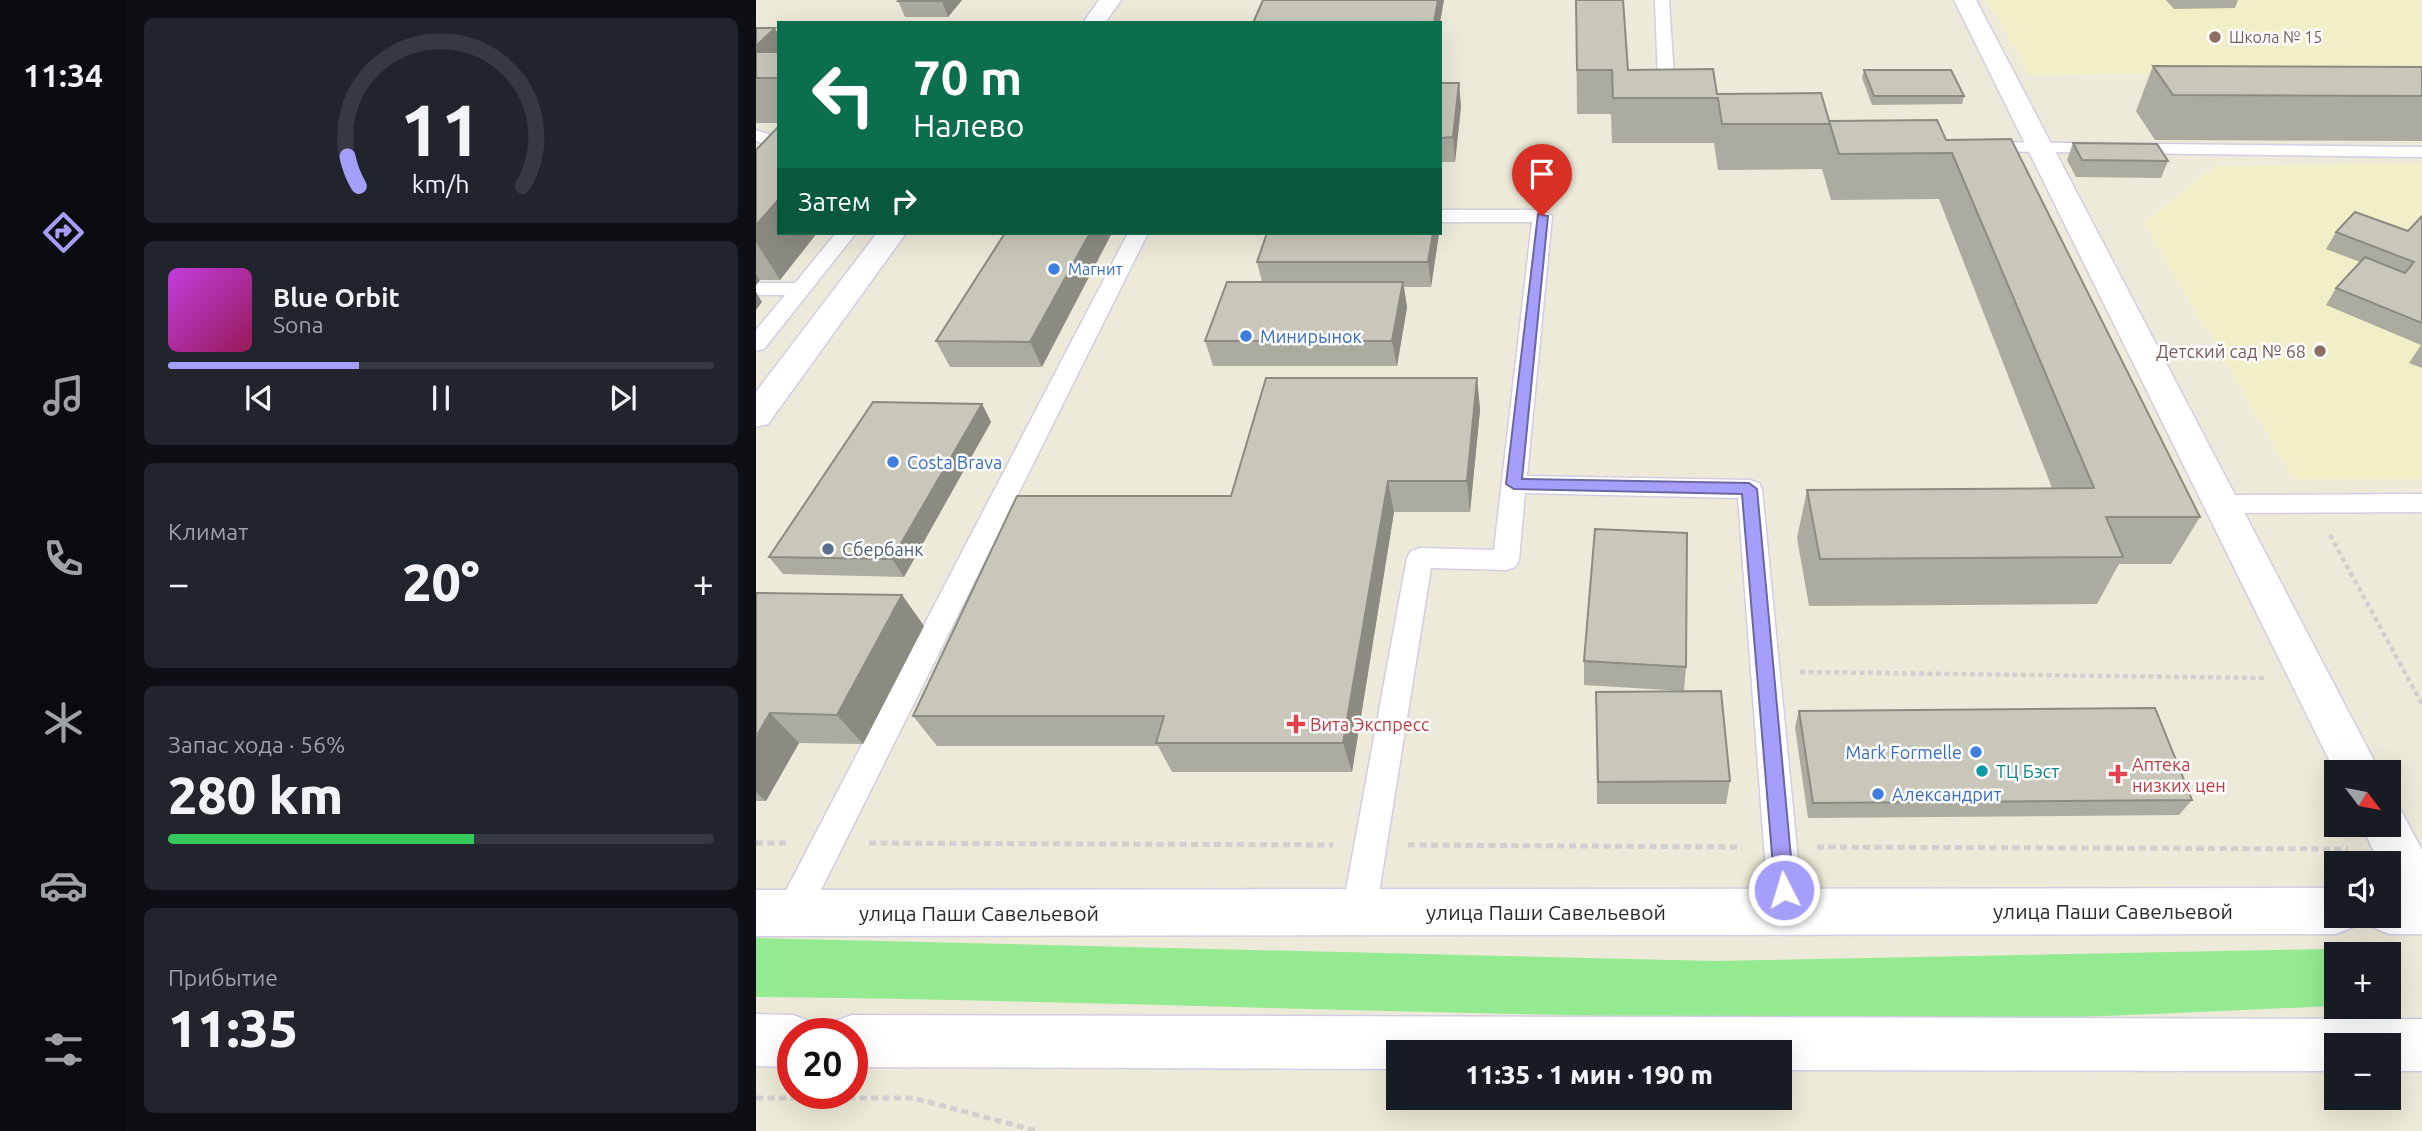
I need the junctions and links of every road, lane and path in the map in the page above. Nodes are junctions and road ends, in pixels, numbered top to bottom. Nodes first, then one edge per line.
1 (1110, 0) edge
2 (1662, 0) edge
3 (1965, 0) edge
4 (1095, 21) edge
5 (1704, 91) edge
6 (756, 135) edge
7 (777, 143) edge
8 (1964, 147) edge
9 (2040, 148) junction
10 (2422, 152) edge
11 (1442, 216) edge
12 (843, 235) edge
13 (891, 235) edge
14 (1137, 235) edge
15 (756, 289) edge
16 (799, 289) junction
17 (756, 344) edge
18 (756, 416) edge
19 (1514, 484) junction
20 (2422, 503) edge
21 (2221, 504) junction
22 (2325, 526) dead end
23 (1766, 671) junction
24 (2310, 678) junction
25 (2422, 704) edge
26 (2352, 760) edge
27 (2391, 837) edge
28 (756, 843) edge
29 (827, 843) junction
30 (1370, 845) junction
31 (1781, 847) junction
32 (2422, 899) edge
33 (2324, 911) edge
34 (2401, 911) edge
35 (2422, 911) edge
36 (1359, 912) junction
37 (1786, 912) junction
38 (774, 913) edge
39 (756, 1041) edge
40 (777, 1041) edge
41 (868, 1041) edge
42 (2422, 1045) edge
43 (756, 1098) edge
44 (1037, 1131) edge

1 - 4 main road
2 - 5 lane
3 - 9 main road
6 - 7 lane
8 - 9 lane
9 - 10 lane
9 - 21 main road
11 - 19 lane
12 - 16 lane
13 - 18 main road
14 - 29 lane
15 - 16 lane
16 - 17 lane
19 - 23 lane
19 - 30 lane
20 - 21 lane
21 - 24 main road
22 - 25 path
23 - 24 path
23 - 31 lane
24 - 26 main road
27 - 31 path
27 - 32 main road
28 - 29 path
29 - 30 path
29 - 38 lane
30 - 31 path
30 - 36 lane
31 - 37 lane
33 - 37 main road, улица Паши Савельевой
34 - 35 main road
36 - 37 main road, улица Паши Савельевой
36 - 38 main road, улица Паши Савельевой
39 - 40 main road
41 - 42 main road
43 - 44 path

